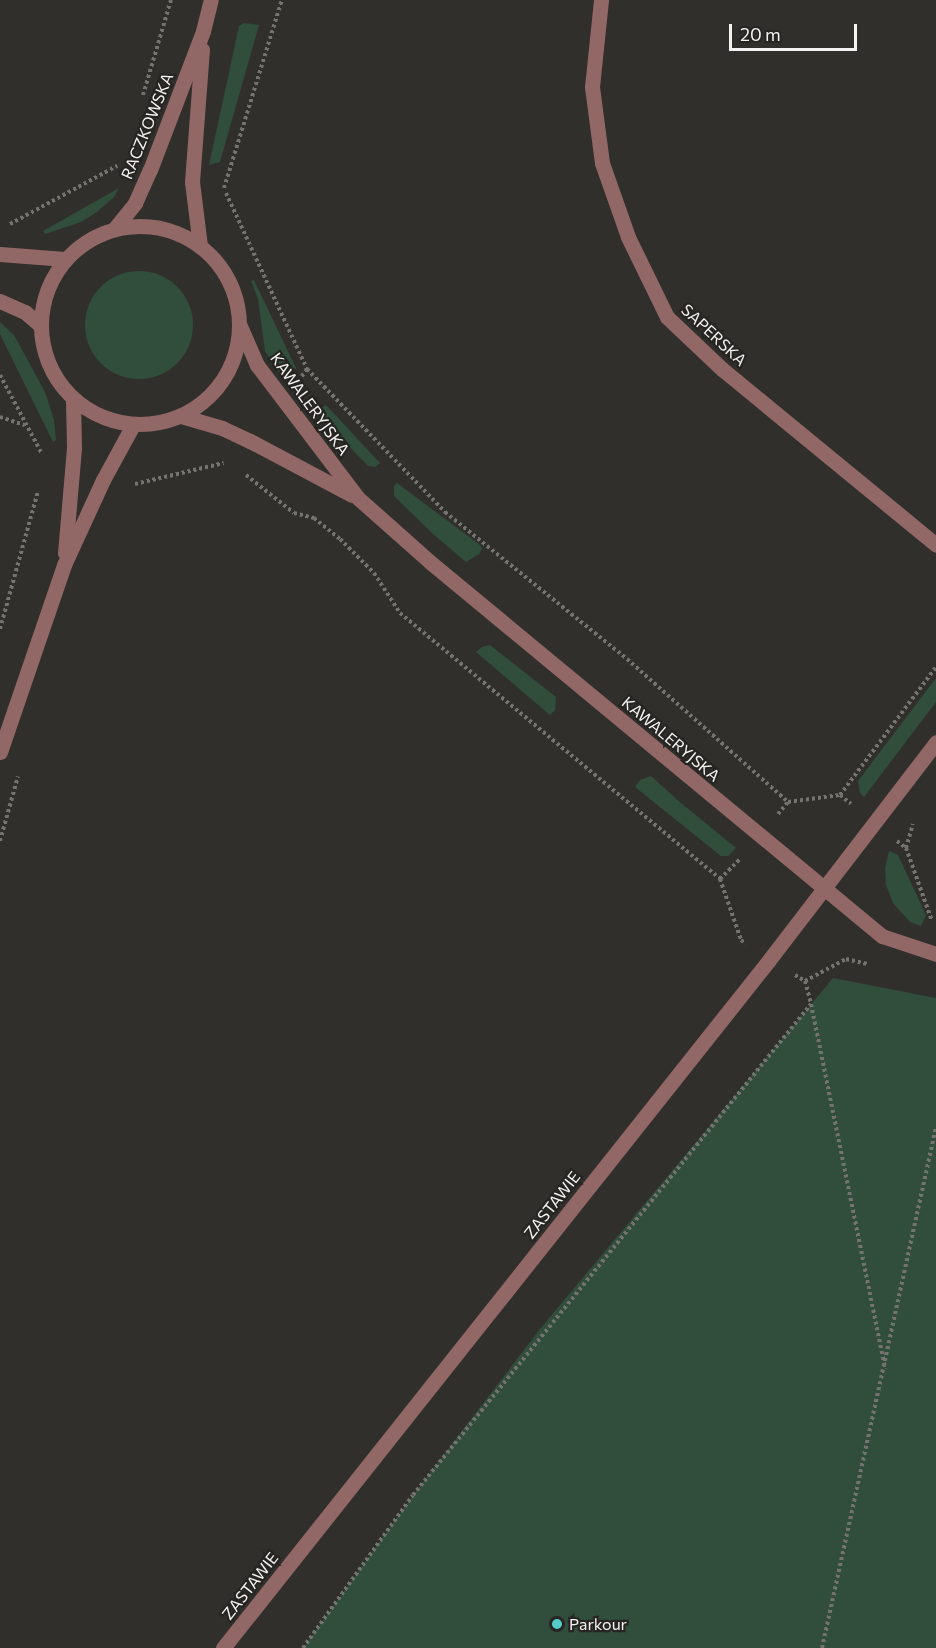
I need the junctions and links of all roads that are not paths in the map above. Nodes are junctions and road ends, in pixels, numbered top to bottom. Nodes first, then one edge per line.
1 (212, 0) edge
2 (601, 0) edge
3 (203, 31) junction
4 (115, 228) junction
5 (200, 246) junction
6 (0, 254) edge
7 (65, 259) junction
8 (0, 301) edge
9 (39, 324) junction
10 (240, 326) junction
11 (73, 400) junction
12 (181, 416) junction
13 (133, 425) junction
14 (358, 498) junction
15 (936, 545) edge
16 (64, 565) junction
17 (936, 742) edge
18 (0, 752) edge
19 (824, 887) junction
20 (936, 954) edge
21 (224, 1648) edge

1 - 3 street, RACZKOWSKA
2 - 15 street, SAPERSKA
3 - 4 street, RACZKOWSKA
3 - 5 street, RACZKOWSKA
4 - 5 street
4 - 7 street
5 - 10 street
6 - 7 street
7 - 9 street
8 - 9 street
9 - 11 street
10 - 12 street
10 - 14 street, KAWALERYJSKA
11 - 13 street
11 - 16 street
12 - 13 street
12 - 14 street, KAWALERYJSKA
13 - 16 street
14 - 19 street, KAWALERYJSKA
16 - 18 street
17 - 19 street
19 - 20 street
19 - 21 street, ZASTAWIE

